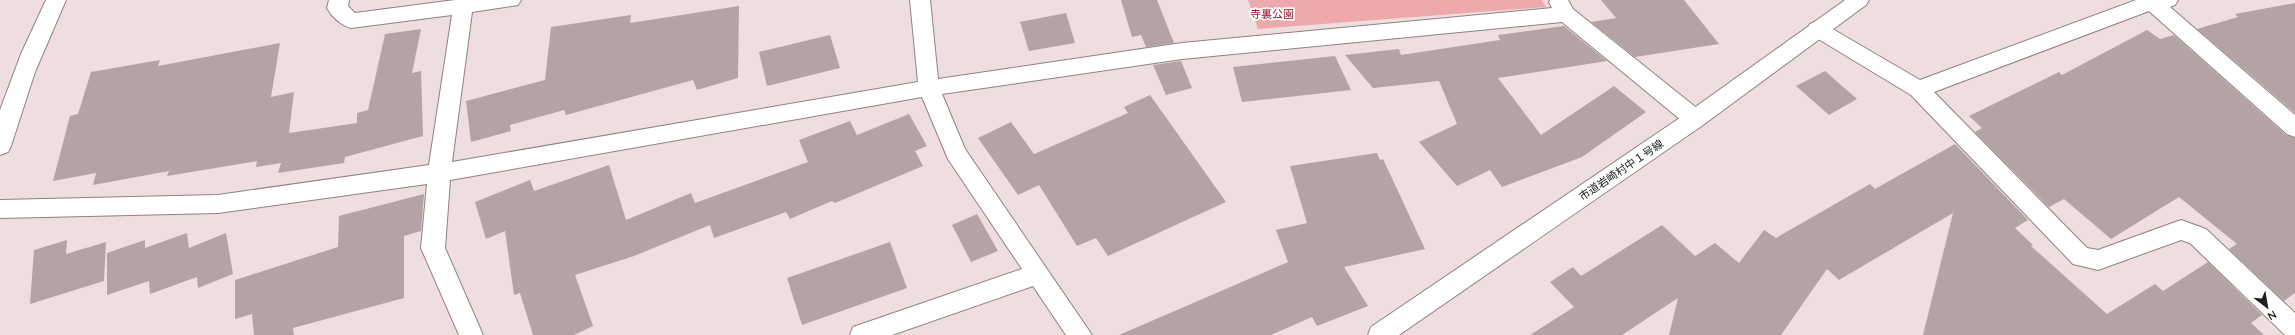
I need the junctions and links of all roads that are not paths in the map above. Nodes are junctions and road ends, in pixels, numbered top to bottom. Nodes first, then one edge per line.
1 (56, 0) edge
2 (339, 0) edge
3 (511, 0) edge
4 (920, 0) edge
5 (1859, 0) edge
6 (2157, 1) edge
7 (463, 6) junction
8 (1562, 7) edge
9 (1817, 29) junction
10 (929, 88) junction
11 (1918, 89) junction
12 (1695, 119) junction
13 (2295, 128) edge
14 (0, 146) edge
15 (439, 173) junction
16 (0, 209) edge
17 (1038, 274) junction
18 (2295, 329) edge
19 (471, 335) edge
20 (862, 335) edge
21 (1080, 335) edge
22 (1380, 335) edge

1 - 14 street
2 - 7 street
3 - 7 street
4 - 10 street
5 - 9 street, 市道岩崎村中１号線
6 - 11 street
6 - 13 street
7 - 15 street
8 - 10 street
8 - 12 street
9 - 11 street
9 - 12 street, 市道岩崎村中１号線
10 - 15 street
10 - 17 street
11 - 18 street
12 - 22 street, 市道岩崎村中１号線
15 - 16 street
15 - 19 street
17 - 20 street
17 - 21 street

